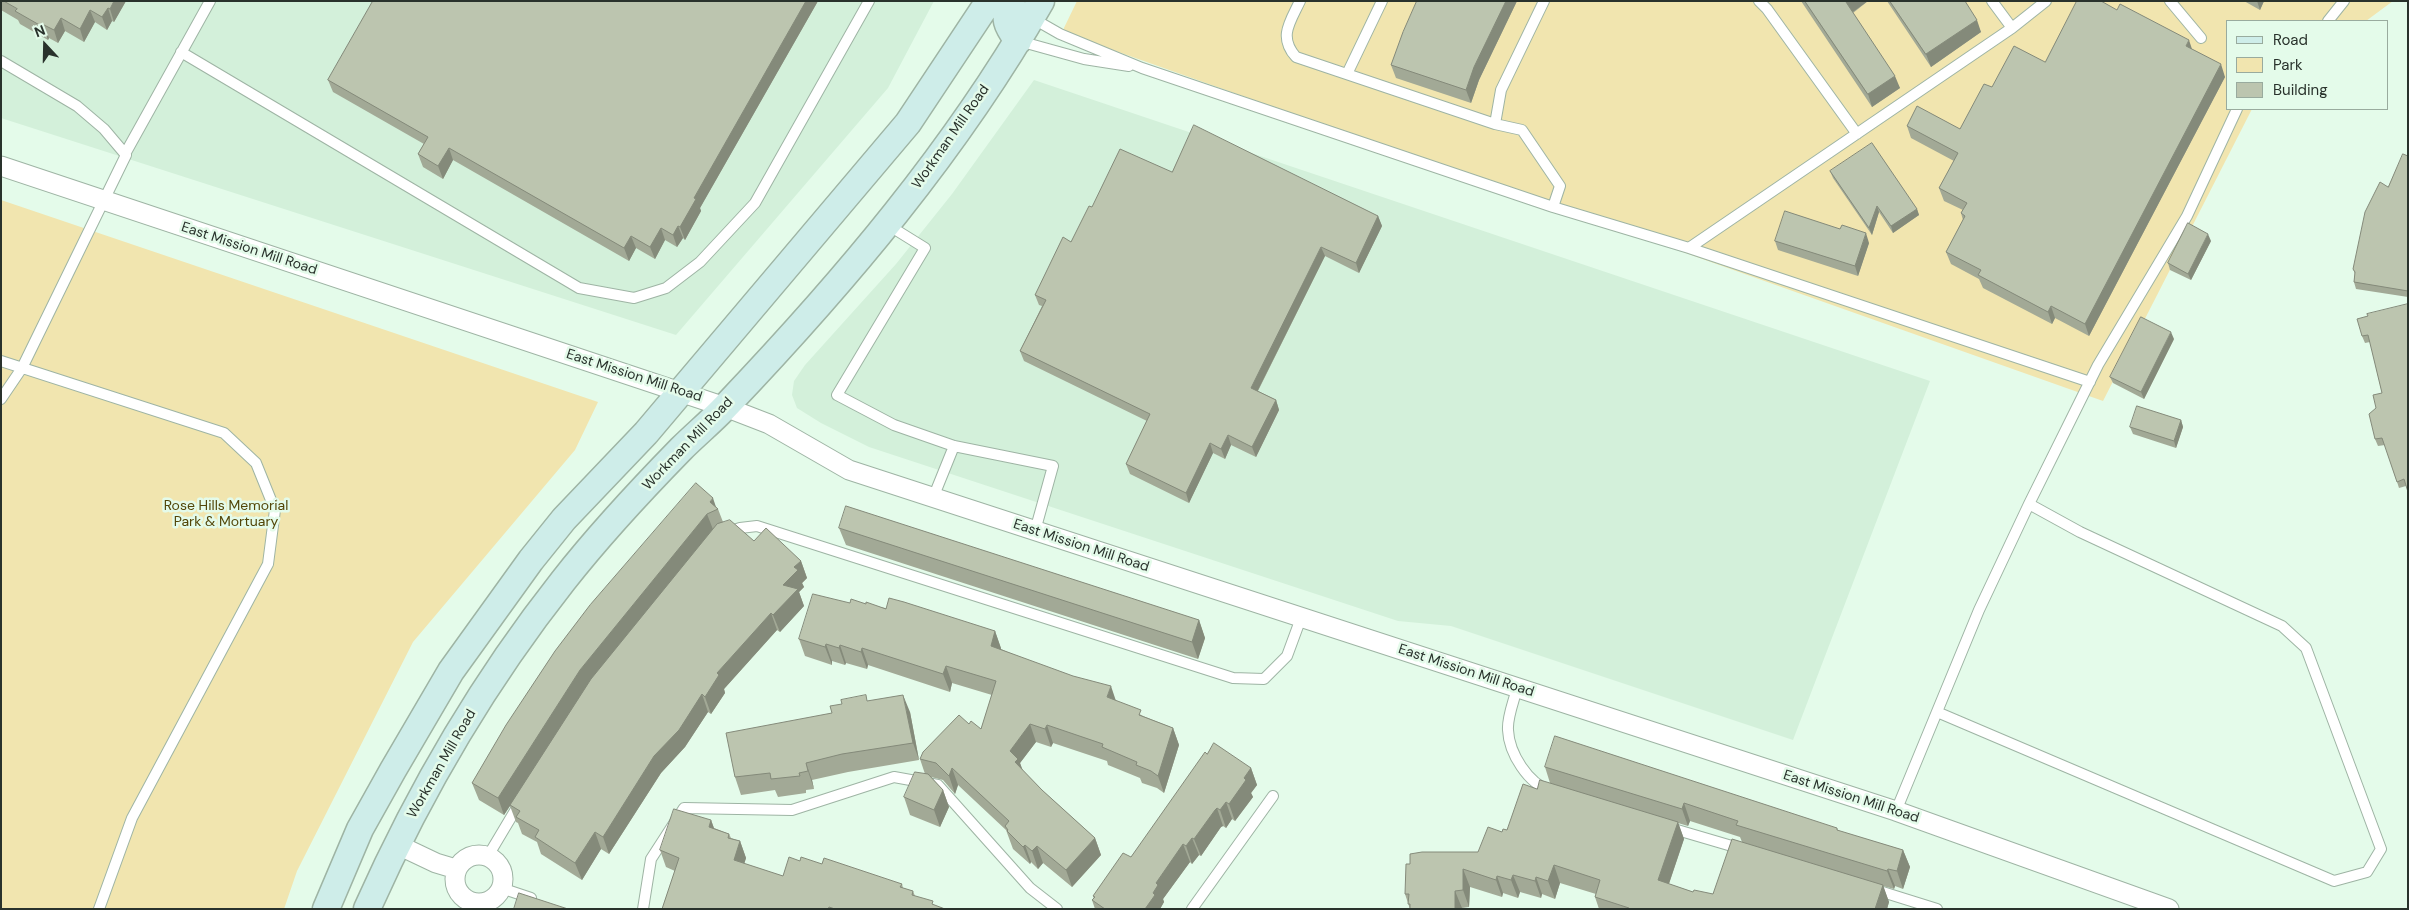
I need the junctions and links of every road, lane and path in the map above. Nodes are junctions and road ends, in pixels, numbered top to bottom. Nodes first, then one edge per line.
1 (210, 1) edge
2 (869, 1) edge
3 (990, 1) edge
4 (1300, 1) edge
5 (1382, 1) edge
6 (1544, 1) edge
7 (1759, 1) edge
8 (1992, 1) edge
9 (2046, 1) edge
10 (2170, 1) edge
11 (2344, 1) edge
12 (1028, 7) edge
13 (2329, 20) edge
14 (2012, 28) junction
15 (2201, 38) dead end
16 (1018, 41) junction
17 (181, 52) junction
18 (1, 61) edge
19 (1142, 68) junction
20 (1347, 74) junction
21 (2237, 110) edge
22 (1495, 124) junction
23 (1857, 134) junction
24 (124, 154) junction
25 (1, 166) edge
26 (104, 200) junction
27 (1553, 208) junction
28 (888, 225) junction
29 (1689, 248) junction
30 (1, 362) edge
31 (22, 368) junction
32 (2090, 382) junction
33 (681, 392) junction
34 (1, 399) edge
35 (725, 407) junction
36 (954, 446) junction
37 (933, 498) junction
38 (2029, 504) junction
39 (1035, 531) junction
40 (719, 536) edge
41 (1301, 618) junction
42 (1516, 688) junction
43 (1937, 712) junction
44 (527, 790) edge
45 (1565, 795) edge
46 (1273, 796) dead end
47 (1896, 811) junction
48 (1660, 824) edge
49 (360, 829) junction
50 (396, 844) junction
51 (1756, 854) edge
52 (488, 856) junction
53 (456, 869) junction
54 (1860, 886) edge
55 (501, 888) junction
56 (546, 903) edge
57 (100, 909) edge
58 (326, 909) edge
59 (339, 909) edge
60 (368, 909) edge
61 (643, 909) edge
62 (1057, 909) edge
63 (1192, 909) edge
64 (1937, 909) edge
65 (2169, 909) edge

1 - 17 lane
2 - 17 lane
3 - 33 main road
4 - 20 lane
5 - 20 lane
6 - 22 lane
7 - 23 lane
8 - 14 lane
9 - 14 lane
10 - 15 lane
11 - 13 lane
12 - 16 main road, Workman Mill Road
12 - 19 lane
14 - 23 lane
16 - 19 lane
16 - 28 main road, Workman Mill Road
17 - 24 lane
18 - 24 lane
19 - 27 lane
20 - 22 lane
21 - 32 lane
22 - 27 lane
23 - 29 lane
24 - 26 lane
25 - 26 street, East Mission Mill Road
26 - 31 lane
26 - 33 street, East Mission Mill Road
27 - 29 lane
28 - 35 main road, Workman Mill Road
28 - 36 lane
29 - 32 lane
30 - 31 lane
31 - 34 lane
31 - 57 lane
32 - 38 lane
33 - 35 street, East Mission Mill Road
33 - 49 main road
35 - 37 street, East Mission Mill Road
35 - 50 main road, Workman Mill Road
36 - 37 lane
36 - 39 lane
37 - 39 street, East Mission Mill Road
38 - 43 lane
38 - 43 lane
39 - 41 street, East Mission Mill Road
40 - 41 lane
41 - 42 street, East Mission Mill Road
42 - 45 lane
42 - 47 street, East Mission Mill Road
43 - 47 lane
44 - 52 lane
46 - 63 lane
47 - 65 street, East Mission Mill Road
48 - 51 lane
49 - 58 main road
49 - 59 main road
50 - 53 street
50 - 60 main road, Workman Mill Road
52 - 53 street
52 - 55 street
53 - 55 street
54 - 64 lane
55 - 56 lane
61 - 62 lane

